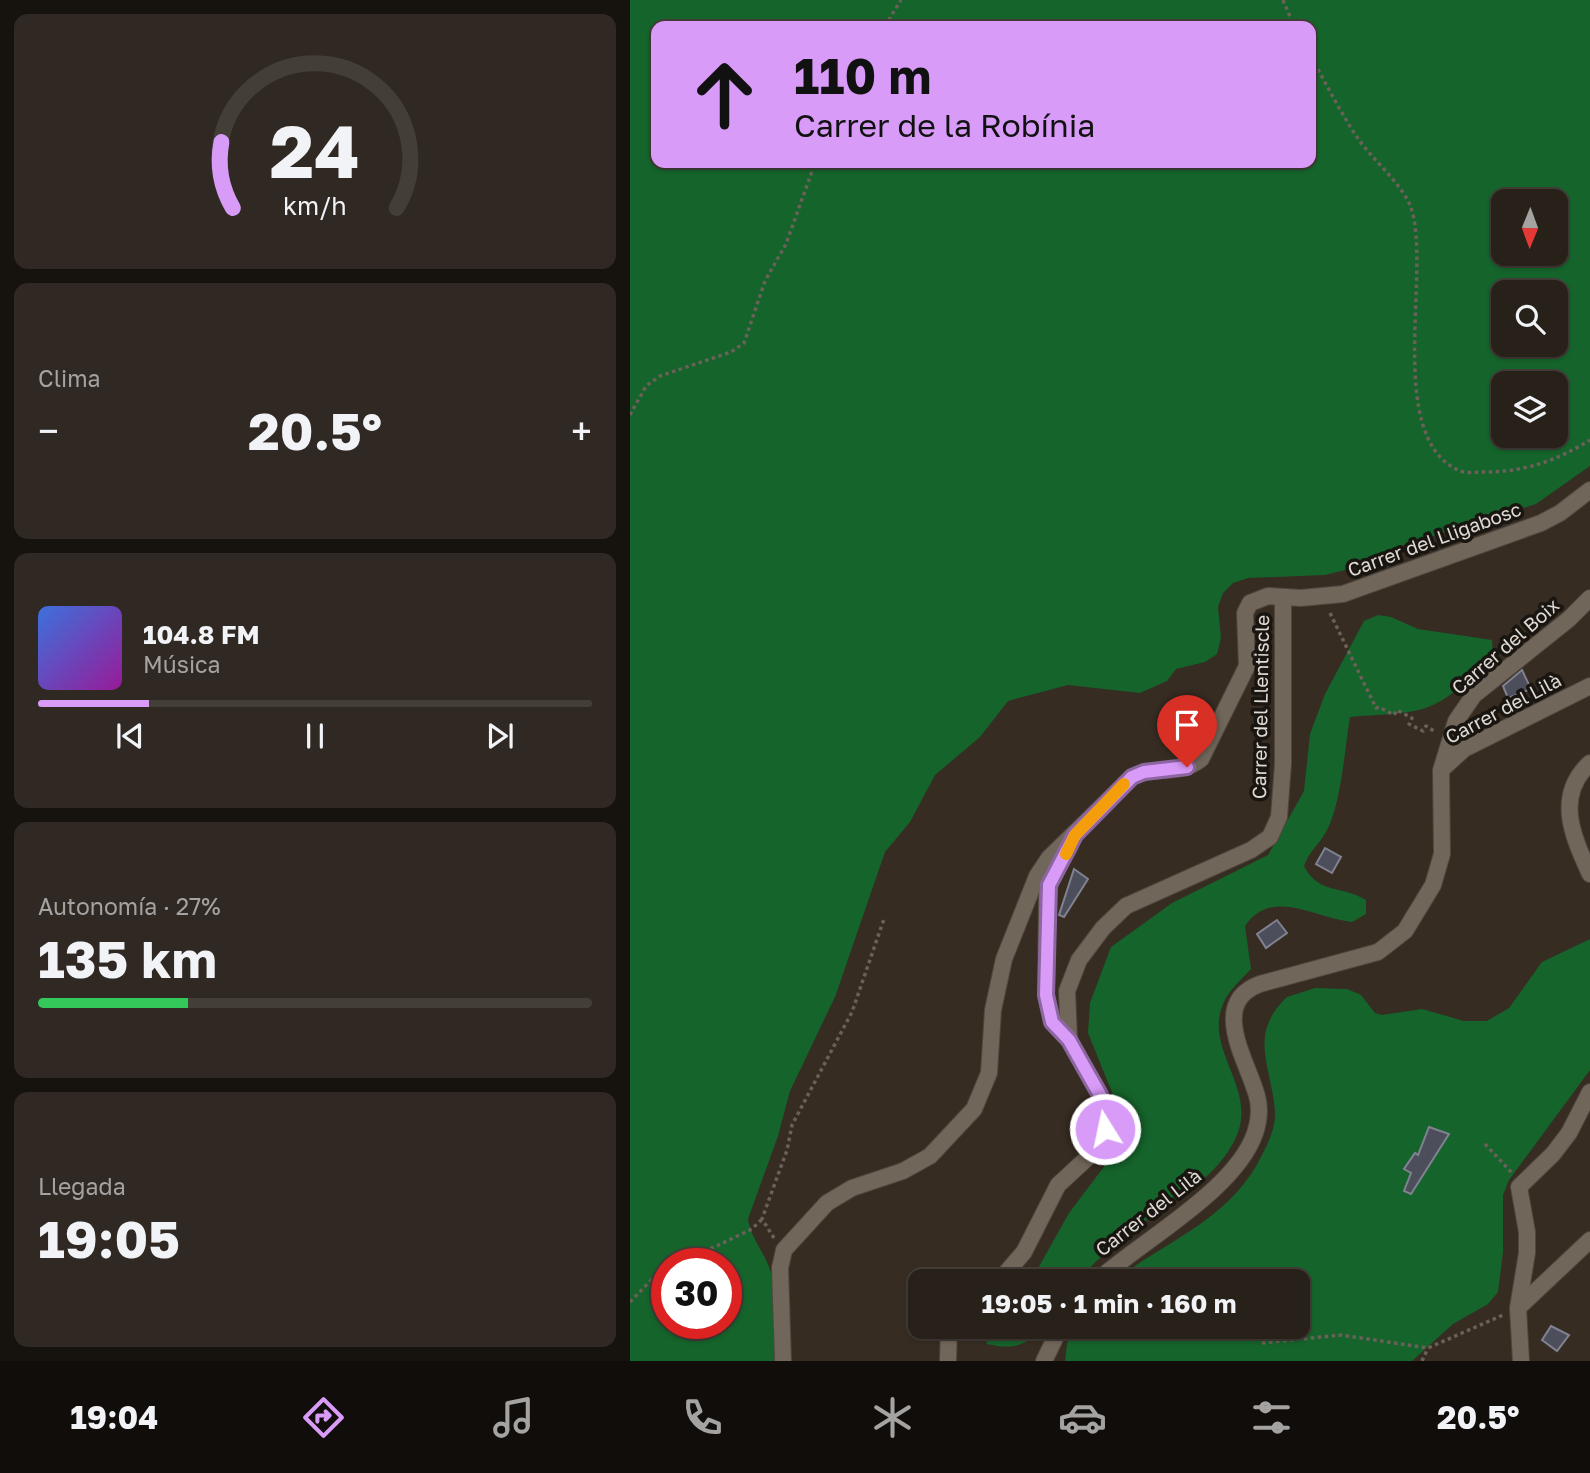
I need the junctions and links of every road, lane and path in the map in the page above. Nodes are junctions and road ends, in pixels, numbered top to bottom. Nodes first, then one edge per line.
1 (901, 0) edge
2 (1283, 0) edge
3 (888, 21) edge
4 (1292, 21) edge
5 (1316, 66) edge
6 (813, 168) edge
7 (630, 415) edge
8 (1590, 440) edge
9 (1590, 490) edge
10 (1326, 597) junction
11 (1590, 598) edge
12 (1283, 599) junction
13 (1589, 688) edge
14 (1439, 734) dead end
15 (1590, 763) edge
16 (1441, 769) junction
17 (1075, 835) junction
18 (1590, 874) edge
19 (884, 919) dead end
20 (1069, 1040) junction
21 (1590, 1093) edge
22 (1485, 1144) dead end
23 (1522, 1182) junction
24 (1590, 1240) edge
25 (712, 1248) edge
26 (1009, 1269) edge
27 (1112, 1269) edge
28 (651, 1280) edge
29 (630, 1301) edge
30 (1518, 1308) junction
31 (949, 1339) edge
32 (1055, 1339) edge
33 (1262, 1343) dead end
34 (1429, 1348) junction
35 (783, 1361) edge
36 (948, 1361) edge
37 (1044, 1361) edge
38 (1422, 1361) edge
39 (1521, 1361) edge

1 - 3 path
2 - 4 path
5 - 8 path
6 - 7 path
9 - 10 street, Carrer del Lligabosc
10 - 12 street, Carrer del Lligabosc
10 - 14 path
11 - 16 street, Carrer del Boix
12 - 17 street, Carrer del Lligabosc
12 - 20 street, Carrer del Llentiscle
13 - 16 street, Carrer del Lilà
15 - 18 street
16 - 27 street, Carrer del Lilà
17 - 20 street
17 - 35 street
19 - 25 path
20 - 26 street
21 - 23 street
22 - 23 path
23 - 30 street
24 - 30 street
28 - 29 path
30 - 34 path
30 - 39 street
31 - 36 street
32 - 37 street
33 - 34 path
34 - 38 path

